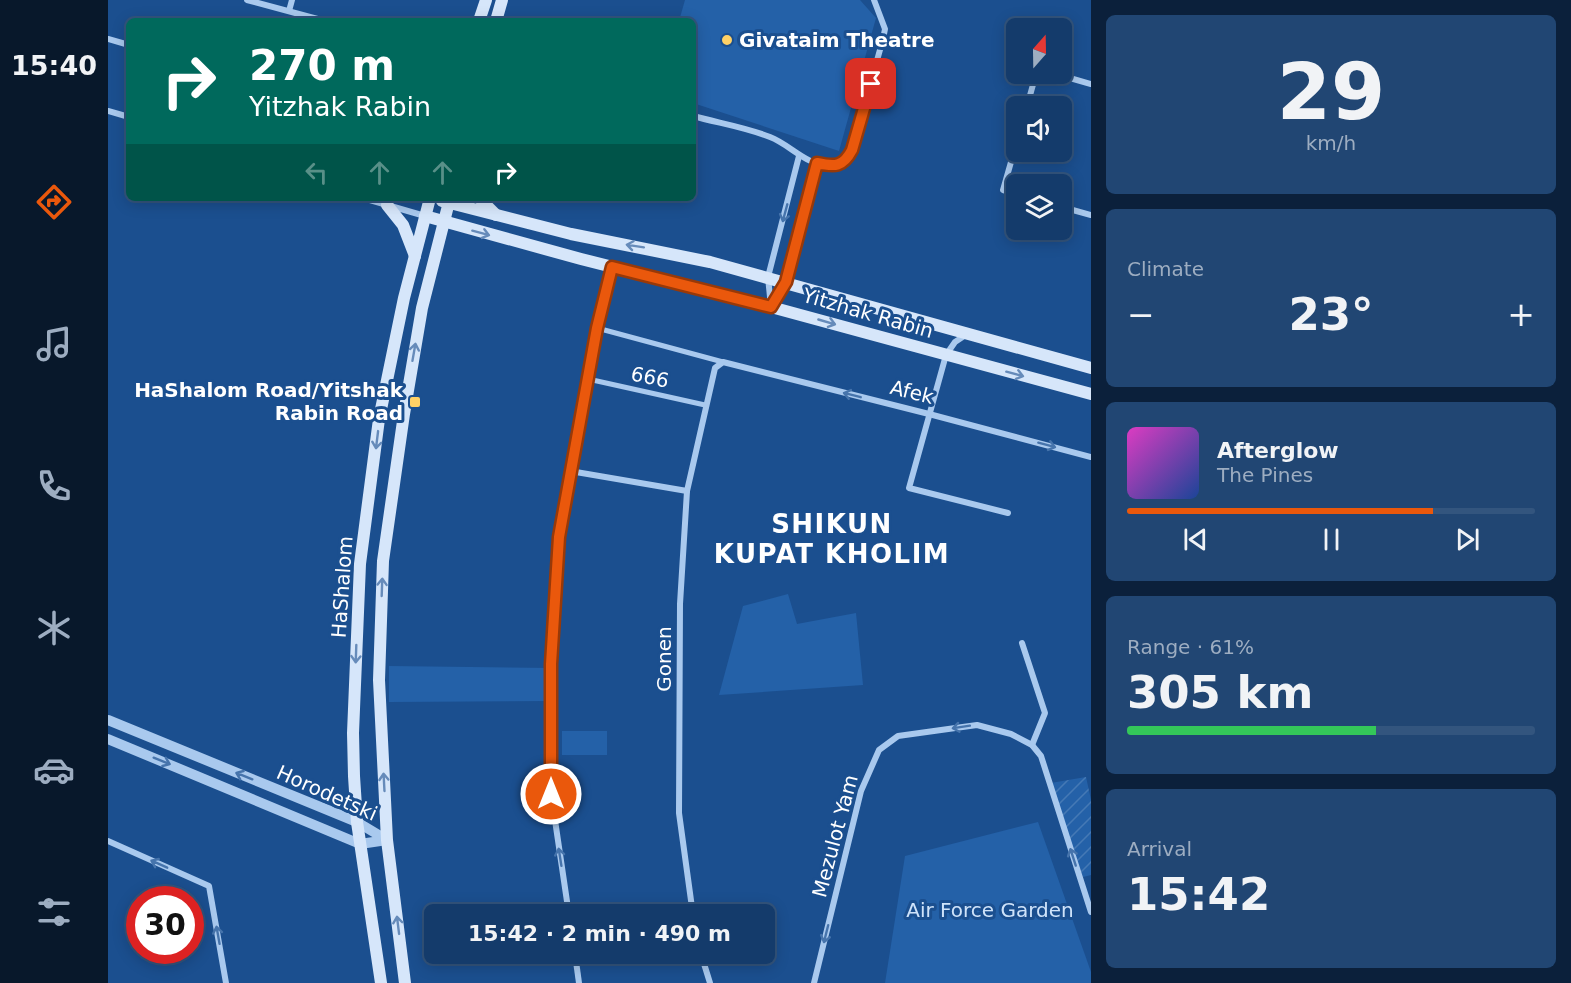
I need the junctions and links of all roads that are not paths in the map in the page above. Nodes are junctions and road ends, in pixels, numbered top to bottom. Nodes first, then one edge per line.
1 (247, 0) edge
2 (292, 0) edge
3 (486, 0) edge
4 (502, 0) edge
5 (874, 0) edge
6 (289, 11) junction
7 (314, 18) edge
8 (480, 18) edge
9 (497, 18) edge
10 (108, 39) edge
11 (126, 44) edge
12 (1072, 79) edge
13 (1091, 84) edge
14 (108, 111) edge
15 (126, 116) edge
16 (696, 117) edge
17 (800, 156) junction
18 (817, 163) junction
19 (373, 201) edge
20 (429, 201) edge
21 (449, 201) edge
22 (482, 201) edge
23 (387, 205) junction
24 (1072, 210) edge
25 (1091, 215) edge
26 (425, 216) junction
27 (497, 216) junction
28 (444, 222) junction
29 (415, 256) junction
30 (612, 267) junction
31 (768, 277) junction
32 (786, 282) junction
33 (771, 307) junction
34 (597, 328) junction
35 (968, 334) junction
36 (946, 355) junction
37 (723, 362) junction
38 (1091, 368) edge
39 (588, 379) junction
40 (1091, 394) edge
41 (705, 405) junction
42 (929, 414) junction
43 (1091, 457) edge
44 (570, 471) junction
45 (687, 491) junction
46 (1008, 513) dead end
47 (1022, 643) dead end
48 (108, 720) edge
49 (108, 739) edge
50 (1032, 745) junction
51 (357, 822) junction
52 (387, 840) junction
53 (108, 841) edge
54 (360, 844) junction
55 (567, 904) edge
56 (691, 904) edge
57 (1091, 912) edge
58 (576, 964) edge
59 (704, 964) edge
60 (226, 983) edge
61 (381, 983) edge
62 (405, 983) edge
63 (579, 983) edge
64 (710, 983) edge
65 (814, 983) edge

1 - 6 street
2 - 6 street
3 - 8 main road
4 - 9 main road
5 - 18 street
6 - 7 street
10 - 11 street
12 - 13 street
14 - 15 street
16 - 17 street
17 - 18 street
17 -> 31 street
18 - 32 street
19 - 23 street
20 - 26 main road, HaShalom
21 - 27 main road, Yitzhak Rabin
21 - 28 main road, HaShalom
22 - 27 main road
23 - 26 street
23 - 29 main road
24 - 25 street
26 - 28 main road, Yitzhak Rabin
26 - 29 main road, HaShalom
31 -> 27 main road, Yitzhak Rabin
28 -> 30 main road, Yitzhak Rabin
52 -> 28 main road, HaShalom
29 -> 51 main road, HaShalom
30 - 33 main road, Yitzhak Rabin
30 - 34 street
31 - 32 main road, Yitzhak Rabin
31 - 33 street
32 - 33 street
32 - 35 main road, Yitzhak Rabin
33 -> 36 main road, Yitzhak Rabin
34 - 37 street, Afek
34 - 39 street
35 - 36 street
35 - 38 main road, Yitzhak Rabin
36 -> 40 main road, Yitzhak Rabin
36 - 42 street
37 - 41 street
42 -> 37 street, Afek
39 - 41 street, 666
39 - 44 street
41 - 45 street, Gonen
42 -> 43 street, Afek
42 - 46 street
44 - 45 street
55 -> 44 street
45 - 56 street, Gonen
47 - 50 street
51 -> 48 street, Horodetski
49 -> 54 street, Horodetski
57 -> 50 street
50 -> 65 street, Mezulot Yam
51 - 52 street, Horodetski
51 - 54 main road, HaShalom
52 - 54 street, Horodetski
62 -> 52 main road, HaShalom
60 -> 53 street
54 - 61 main road, HaShalom
58 - 63 street
59 - 64 street

